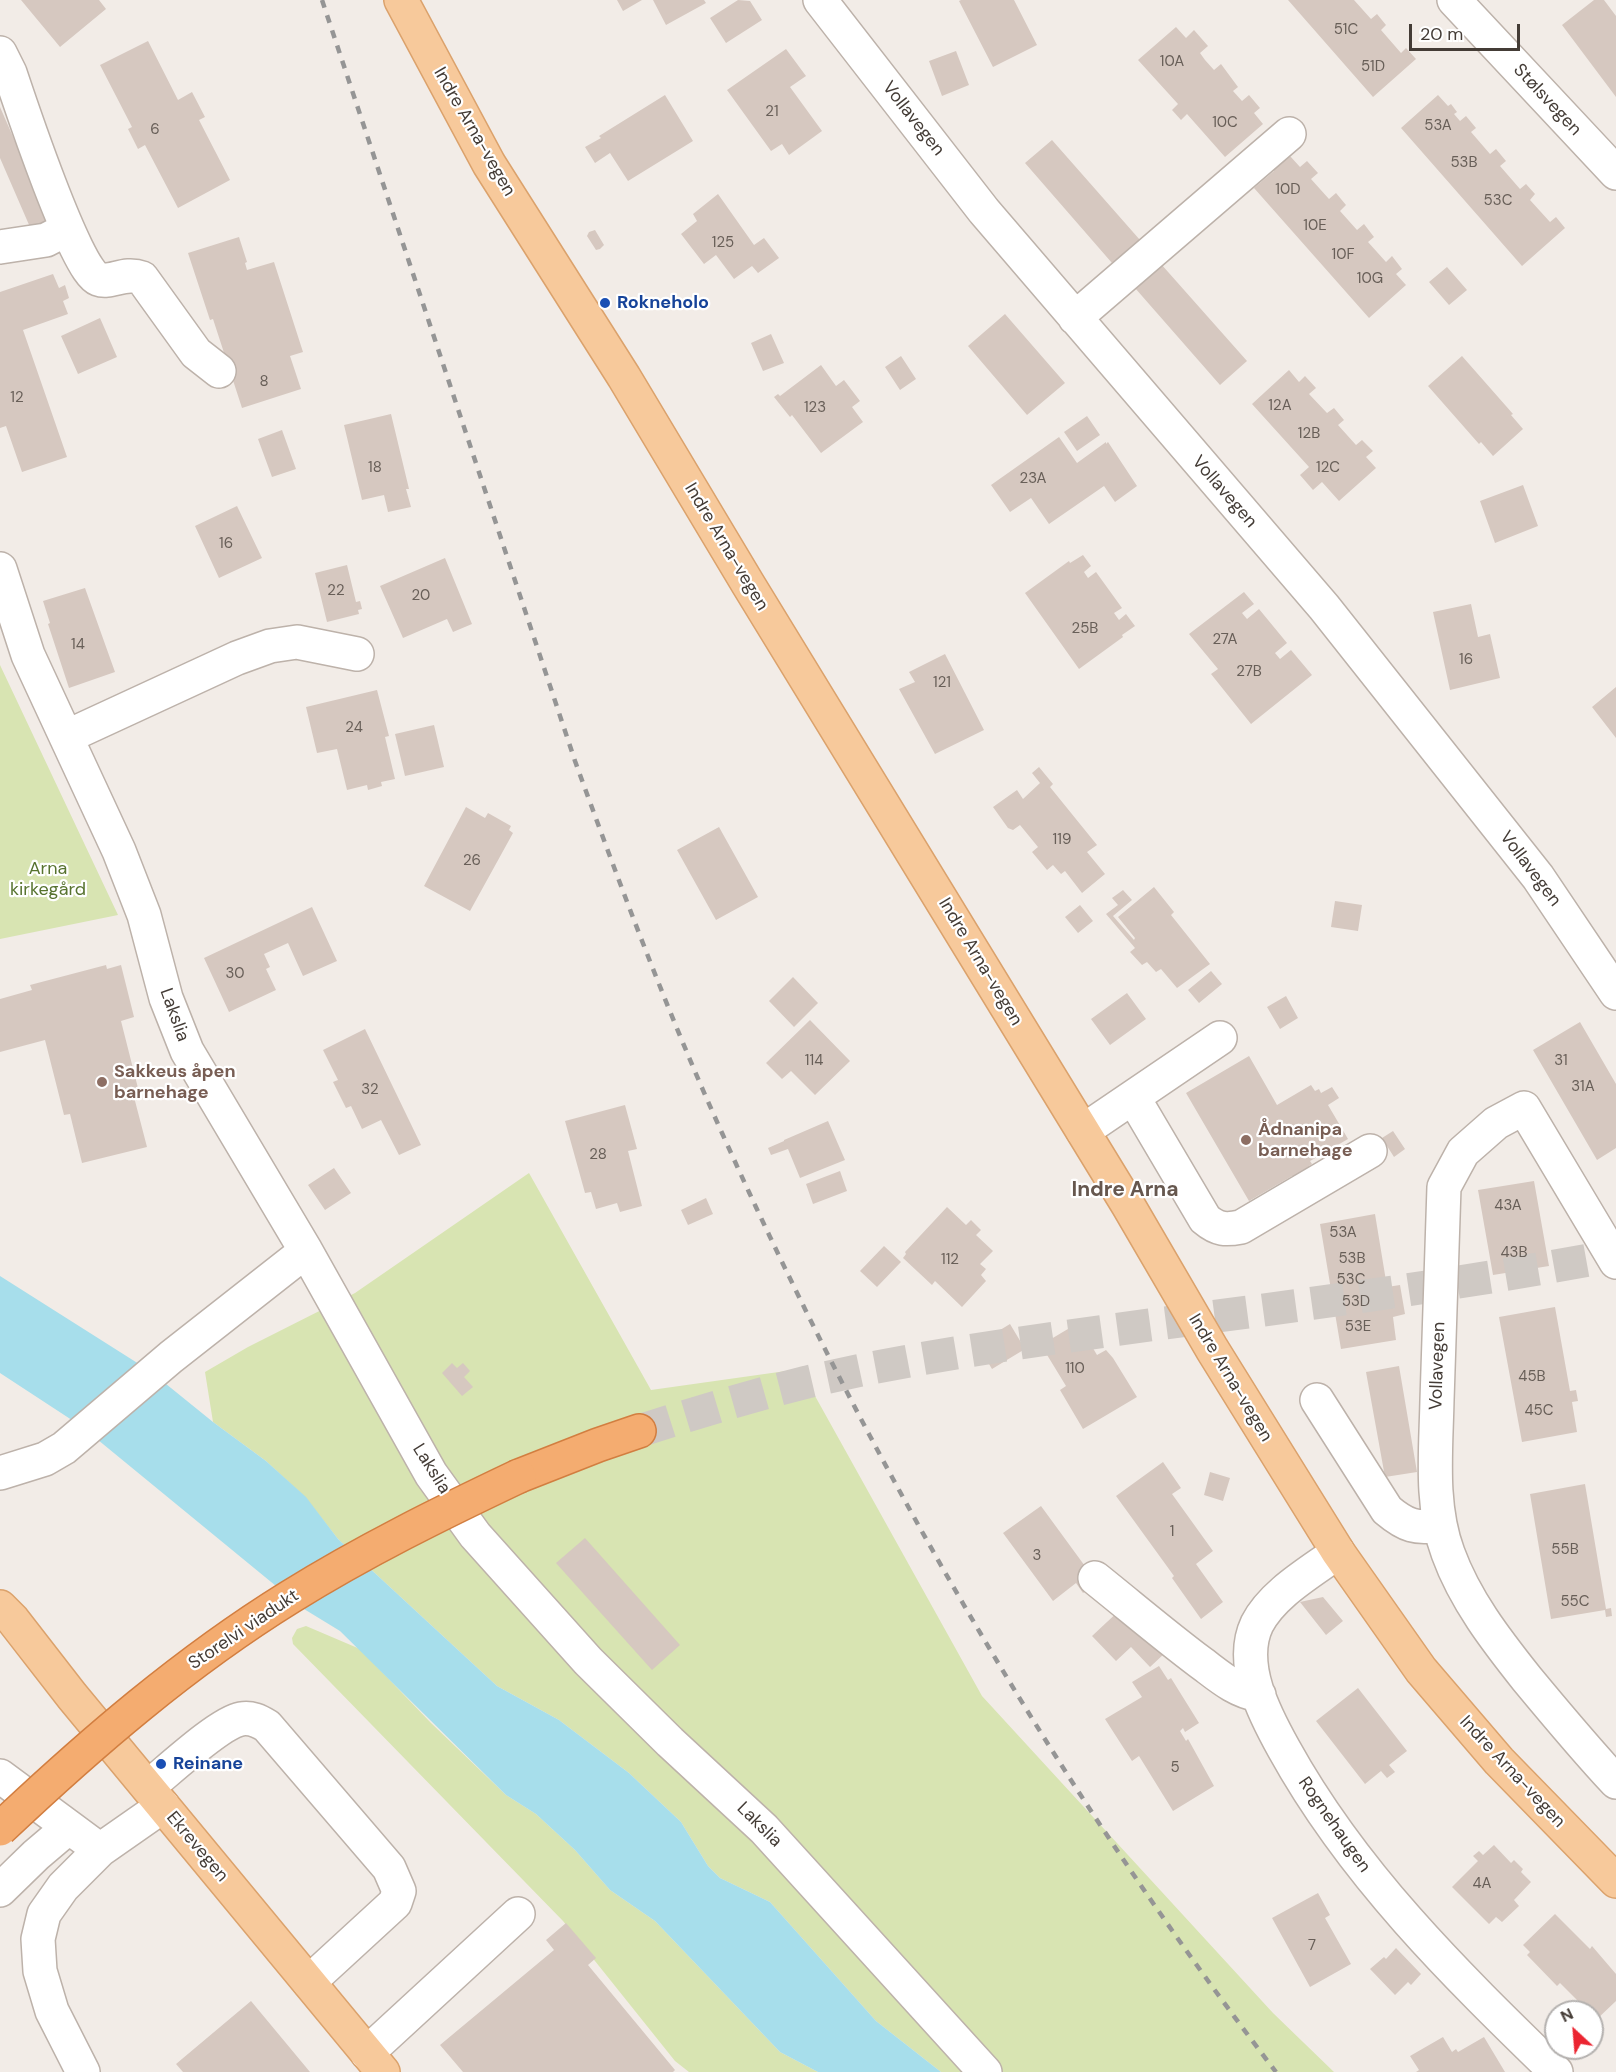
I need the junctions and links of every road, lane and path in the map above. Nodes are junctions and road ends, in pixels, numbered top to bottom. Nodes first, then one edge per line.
1 (401, 0) edge
2 (820, 0) edge
3 (1454, 0) edge
4 (0, 53) edge
5 (1289, 134) dead end
6 (1616, 173) edge
7 (67, 229) junction
8 (0, 247) edge
9 (1075, 318) junction
10 (219, 371) dead end
11 (0, 569) edge
12 (357, 654) dead end
13 (66, 737) junction
14 (1616, 993) edge
15 (1220, 1038) dead end
16 (1133, 1097) junction
17 (1083, 1131) junction
18 (1370, 1151) dead end
19 (306, 1251) junction
20 (1616, 1262) edge
21 (1317, 1400) dead end
22 (639, 1431) tunnel mouth
23 (0, 1473) edge
24 (1440, 1526) junction
25 (1338, 1552) junction
26 (1095, 1578) dead end
27 (4, 1607) edge
28 (1259, 1695) junction
29 (0, 1776) edge
30 (1616, 1782) edge
31 (155, 1797) junction
32 (69, 1827) junction
33 (0, 1829) edge
34 (100, 1850) junction
35 (1616, 1881) edge
36 (0, 1890) edge
37 (518, 1914) dead end
38 (309, 1982) junction
39 (375, 2062) edge
40 (83, 2072) edge
41 (985, 2072) edge
42 (1556, 2072) edge

1 - 17 main road, Indre Arna-vegen
2 - 9 street, Vollavegen
3 - 6 street, Stølsvegen
4 - 7 street
5 - 9 street
7 - 8 street
7 - 10 street
9 - 14 street, Vollavegen
11 - 13 street, Lakslia
12 - 13 street
13 - 19 street, Lakslia
15 - 16 street
16 - 17 street
16 - 18 street
17 - 25 main road, Indre Arna-vegen
19 - 23 street
19 - 41 street, Lakslia
20 - 24 street, Vollavegen
21 - 24 street
22 - 33 highway, Storelvi viadukt, bridge
24 - 30 street, Vollavegen
25 - 28 street, Rognehaugen
25 - 35 main road, Indre Arna-vegen
26 - 28 street
27 - 31 main road, Ekrevegen
28 - 42 street, Rognehaugen
29 - 32 street
31 - 34 street
31 - 38 main road, Ekrevegen
31 - 38 street
32 - 34 street
32 - 36 street
34 - 40 street
37 - 39 street
38 - 39 main road, Ekrevegen

